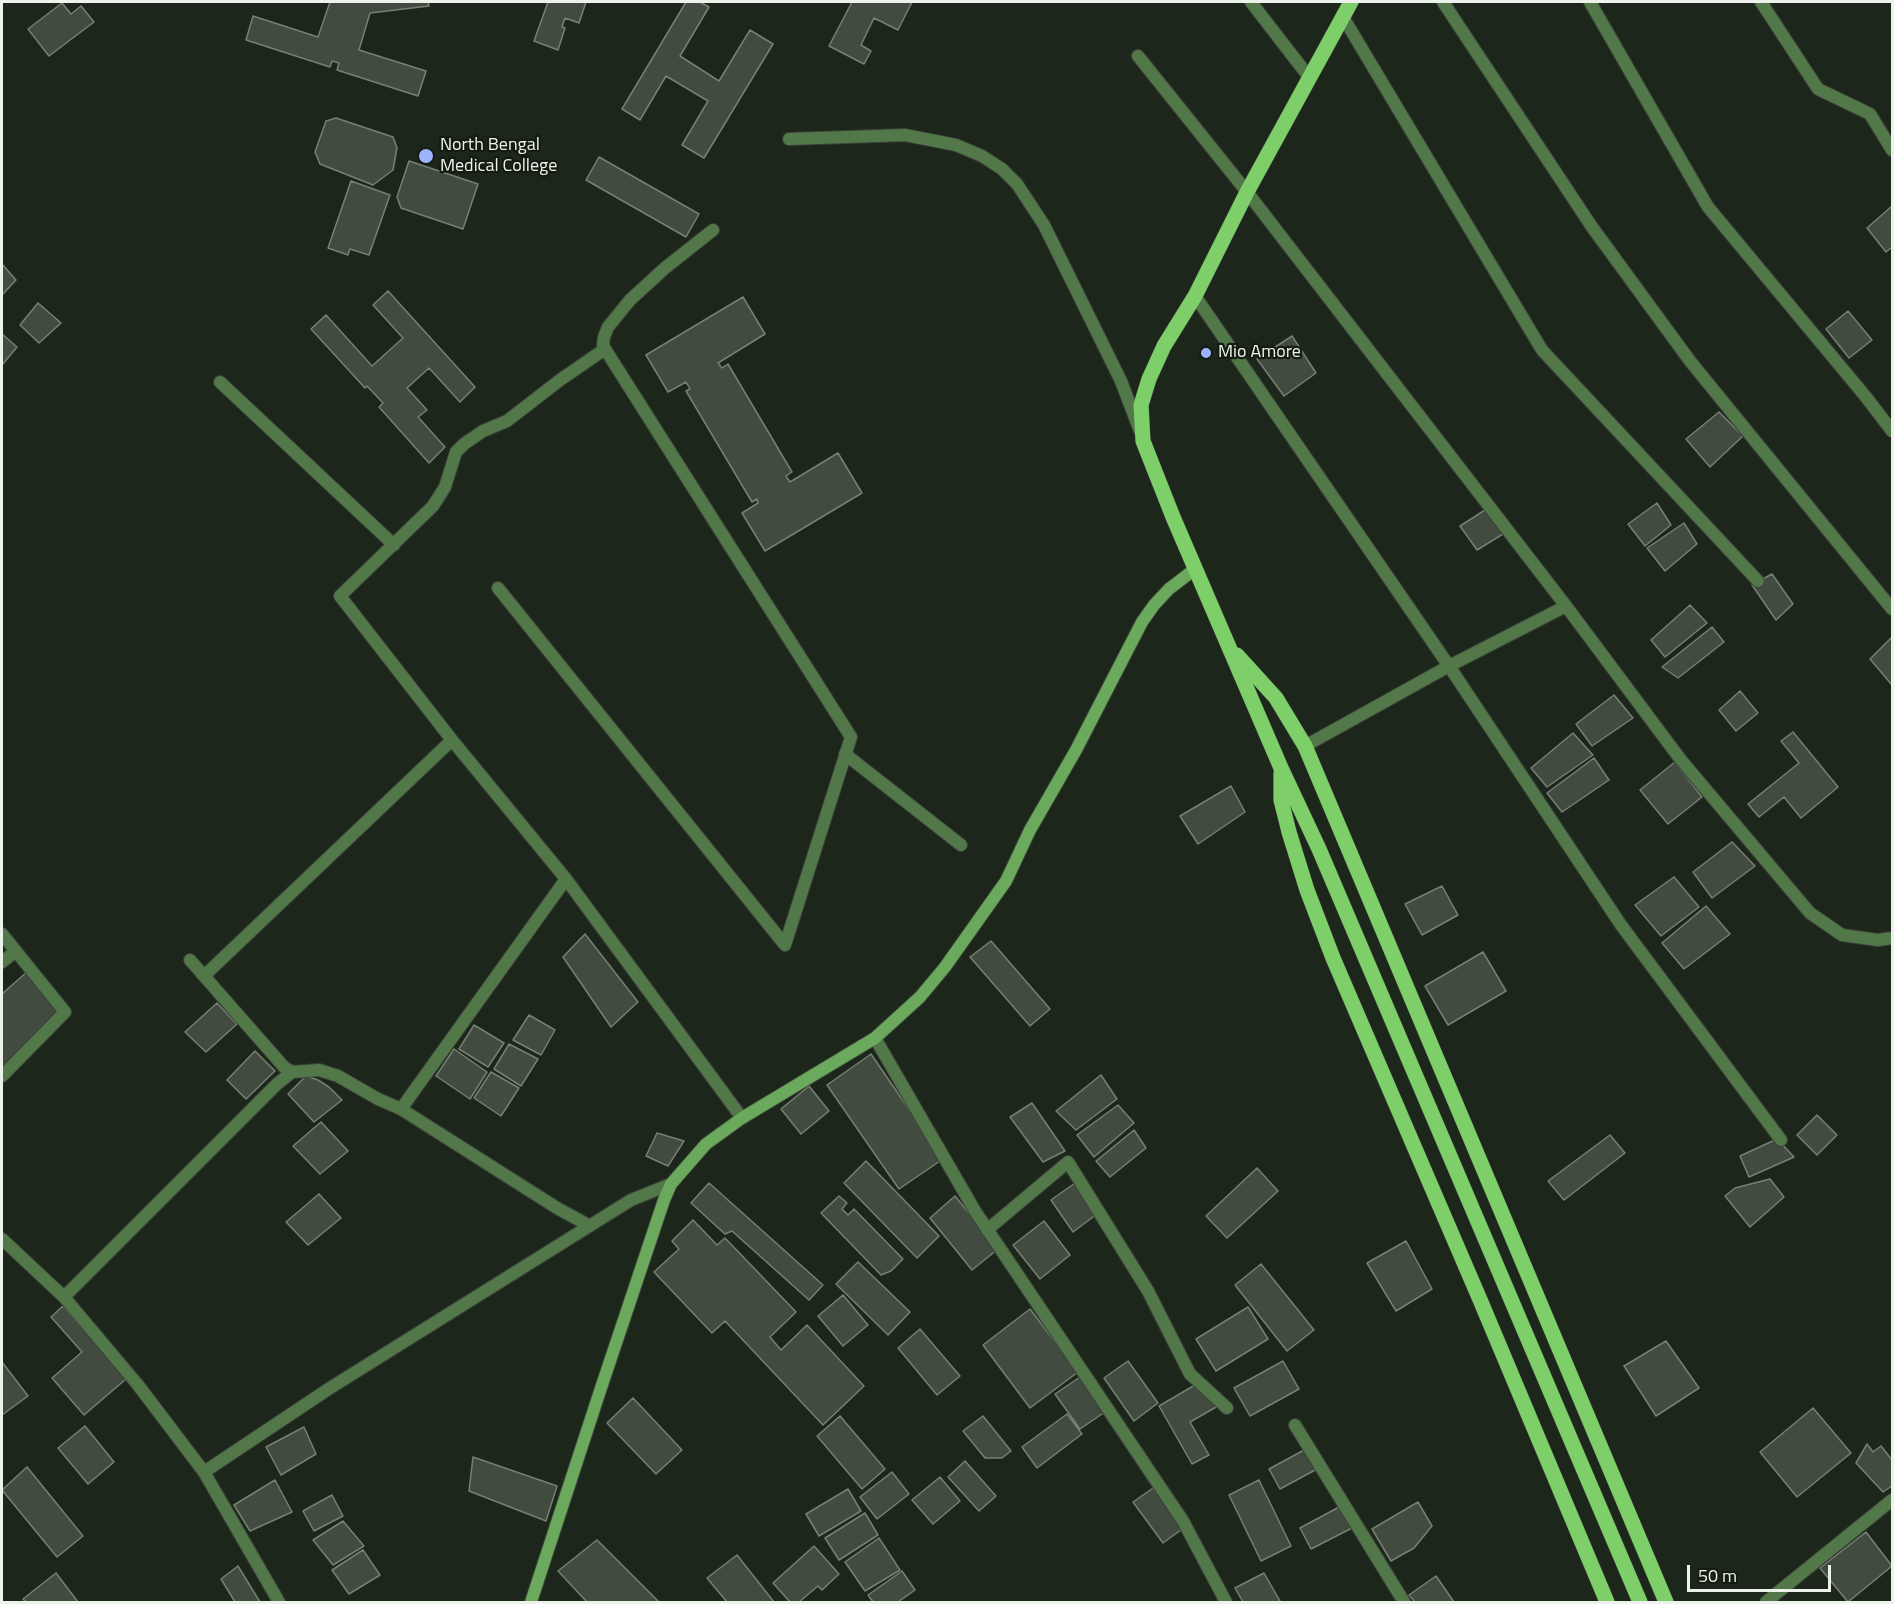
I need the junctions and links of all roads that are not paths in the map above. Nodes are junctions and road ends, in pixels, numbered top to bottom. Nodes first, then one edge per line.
1 (1251, 2) edge
2 (1351, 2) edge
3 (1443, 2) edge
4 (1590, 2) edge
5 (1761, 2) edge
6 (1343, 17) junction
7 (1138, 56) dead end
8 (1309, 77) junction
9 (789, 139) dead end
10 (1893, 150) edge
11 (1247, 192) junction
12 (713, 230) dead end
13 (1195, 296) junction
14 (605, 349) junction
15 (220, 382) dead end
16 (1893, 431) edge
17 (1143, 441) junction
18 (394, 545) junction
19 (1195, 569) junction
20 (1758, 581) dead end
21 (498, 588) dead end
22 (1566, 606) junction
23 (1893, 609) edge
24 (1229, 646) junction
25 (1449, 666) junction
26 (452, 740) junction
27 (1305, 746) junction
28 (845, 754) junction
29 (1281, 768) junction
30 (961, 845) dead end
31 (566, 879) junction
32 (2, 934) edge
33 (1893, 938) edge
34 (15, 951) junction
35 (190, 960) dead end
36 (2, 962) edge
37 (204, 976) junction
38 (875, 1038) junction
39 (292, 1072) junction
40 (2, 1077) edge
41 (401, 1108) junction
42 (742, 1118) junction
43 (1781, 1140) dead end
44 (671, 1184) junction
45 (590, 1226) junction
46 (987, 1230) junction
47 (2, 1239) edge
48 (64, 1297) junction
49 (1227, 1408) dead end
50 (1295, 1425) dead end
51 (204, 1472) junction
52 (1893, 1500) edge
53 (279, 1602) edge
54 (531, 1602) edge
55 (1226, 1602) edge
56 (1404, 1602) edge
57 (1607, 1602) edge
58 (1640, 1602) edge
59 (1666, 1602) edge
60 (1766, 1602) edge

1 - 8 street
2 - 6 main road
3 - 23 street
4 - 16 street
5 - 10 street
6 - 8 main road
6 - 20 street
7 - 11 street
8 - 11 main road
9 - 17 street
11 - 13 main road
11 - 22 street
12 - 14 street
13 - 17 main road
13 - 25 street
14 - 18 street
14 - 28 street
15 - 18 street
17 - 19 main road
18 - 26 street
19 - 24 main road
19 - 38 street
21 - 28 street
22 - 25 street
22 - 33 street
24 - 27 main road
24 - 29 main road
25 - 27 street
25 - 43 street
26 - 31 street
26 - 37 street
27 - 59 main road
28 - 30 street
29 - 57 main road
29 - 58 main road
31 - 41 street
31 - 42 street
32 - 34 street
34 - 36 street
34 - 40 street
35 - 37 street
37 - 39 street
38 - 42 street
38 - 46 street
39 - 41 street
39 - 48 street
41 - 45 street
42 - 44 street
44 - 45 street
44 - 54 street
45 - 51 street
46 - 49 street
46 - 55 street
47 - 48 street
48 - 51 street
50 - 56 street
51 - 53 street
52 - 60 street

